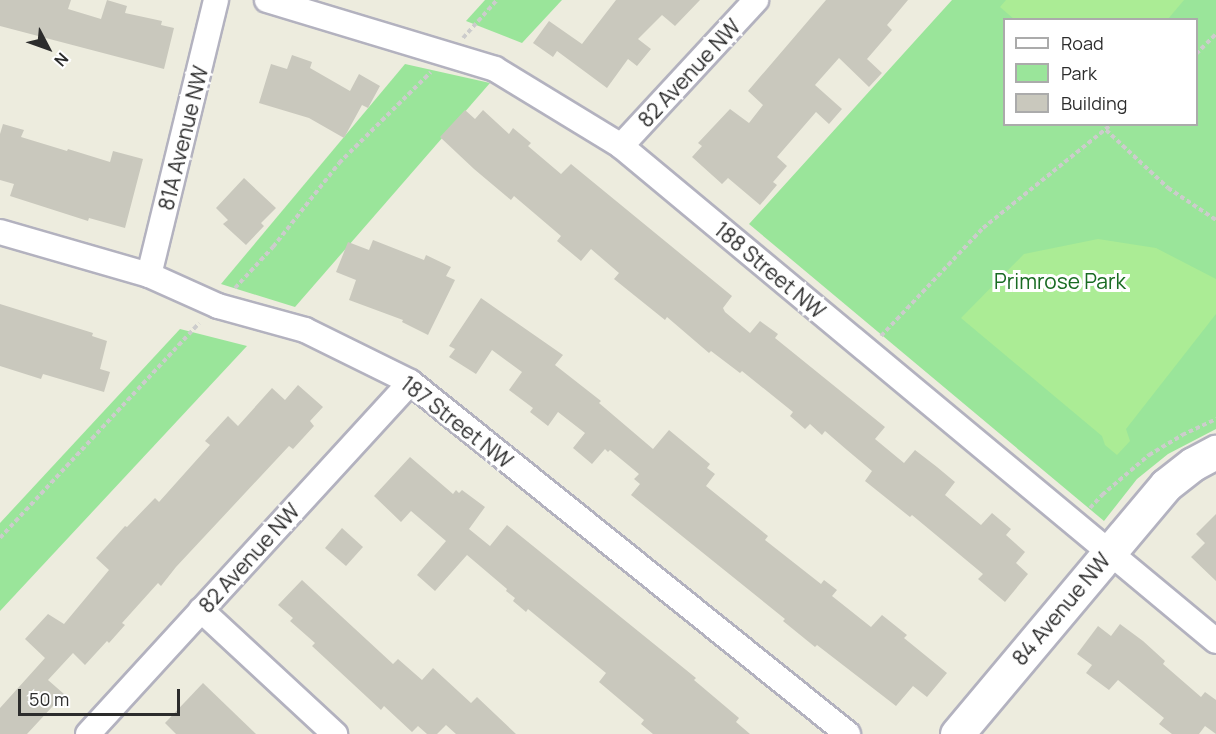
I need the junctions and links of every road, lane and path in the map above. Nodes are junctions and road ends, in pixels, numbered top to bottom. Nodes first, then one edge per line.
1 (216, 0) edge
2 (267, 0) edge
3 (497, 0) edge
4 (756, 0) edge
5 (1216, 34) edge
6 (1198, 53) edge
7 (447, 55) junction
8 (1111, 126) edge
9 (1106, 130) junction
10 (621, 146) junction
11 (1216, 220) edge
12 (0, 232) edge
13 (149, 275) junction
14 (867, 351) junction
15 (410, 381) junction
16 (1216, 419) edge
17 (1216, 452) edge
18 (1076, 525) junction
19 (1109, 552) junction
20 (201, 610) junction
21 (1216, 641) edge
22 (88, 734) edge
23 (335, 734) edge
24 (848, 734) edge
25 (957, 734) edge

1 - 13 street, 81A Avenue NW
2 - 7 street, 188 Street NW
3 - 7 path
4 - 10 street, 82 Avenue NW
5 - 6 path
7 - 10 street, 188 Street NW
8 - 9 path
9 - 11 path
9 - 14 path
10 - 14 street, 188 Street NW
12 - 13 street, 187 Street NW
13 - 15 street, 187 Street NW
14 - 18 street, 188 Street NW
15 - 20 street, 82 Avenue NW
15 - 24 street, 187 Street NW
16 - 18 path
17 - 19 street, 84 Avenue NW
18 - 19 street, 188 Street NW
19 - 21 street, 188 Street NW
19 - 25 street, 84 Avenue NW
20 - 22 street, 82 Avenue NW
20 - 23 street

